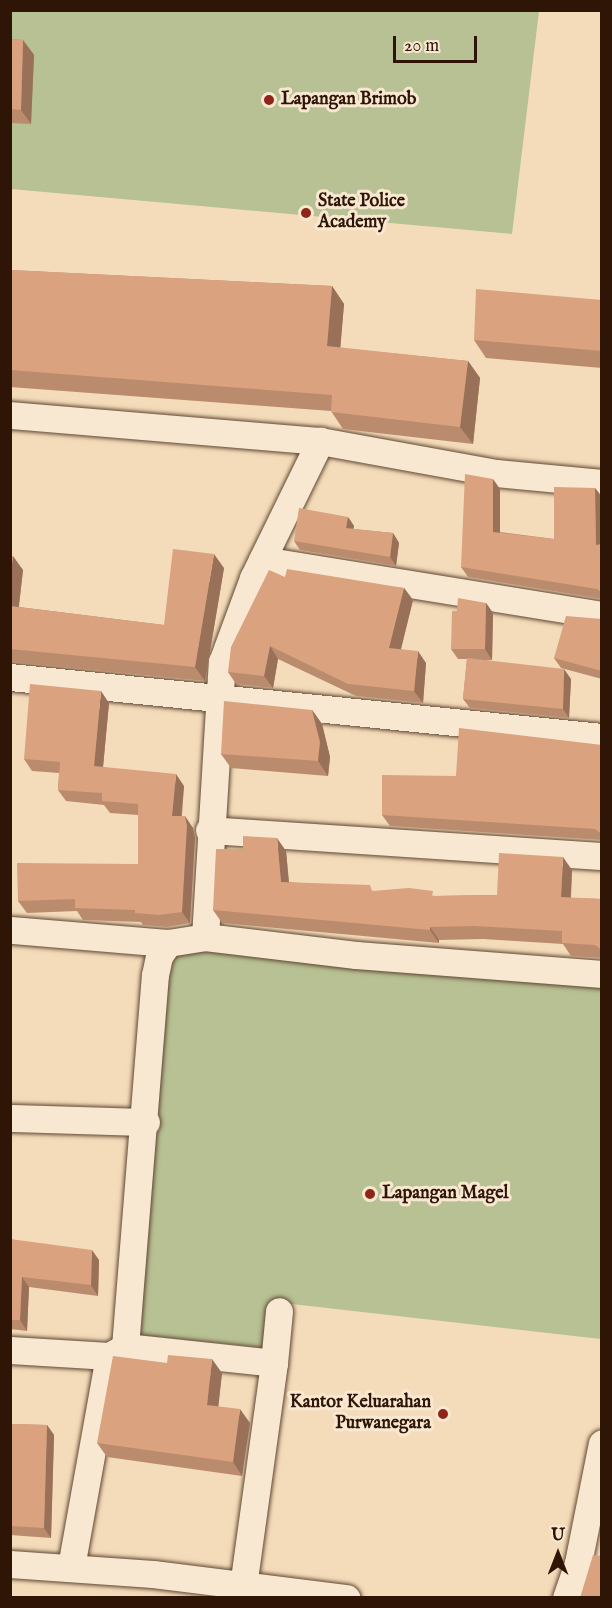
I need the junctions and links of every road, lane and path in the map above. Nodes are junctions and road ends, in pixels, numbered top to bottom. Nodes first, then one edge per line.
1 (10, 415) edge
2 (320, 441) junction
3 (602, 483) edge
4 (262, 560) junction
5 (602, 615) edge
6 (10, 677) edge
7 (216, 697) junction
8 (602, 737) edge
9 (209, 830) junction
10 (602, 856) edge
11 (12, 930) edge
12 (205, 937) junction
13 (168, 943) junction
14 (602, 974) edge
15 (10, 1118) edge
16 (146, 1122) junction
17 (279, 1311) dead end
18 (10, 1350) edge
19 (117, 1352) junction
20 (274, 1363) junction
21 (602, 1443) edge
22 (10, 1564) edge
23 (71, 1567) junction
24 (243, 1586) junction
25 (347, 1598) edge
26 (566, 1598) edge

1 - 2 street
2 - 3 street
2 - 4 street
4 - 5 street
4 - 7 street
6 - 7 street
7 - 8 street
7 - 9 street
9 - 10 street
9 - 12 street
11 - 13 street
12 - 13 street
12 - 14 street
13 - 16 street
15 - 16 street
16 - 19 street
17 - 20 street
18 - 19 street
19 - 20 street
19 - 23 street
20 - 24 street
21 - 26 street
22 - 23 street
23 - 24 street
24 - 25 street

